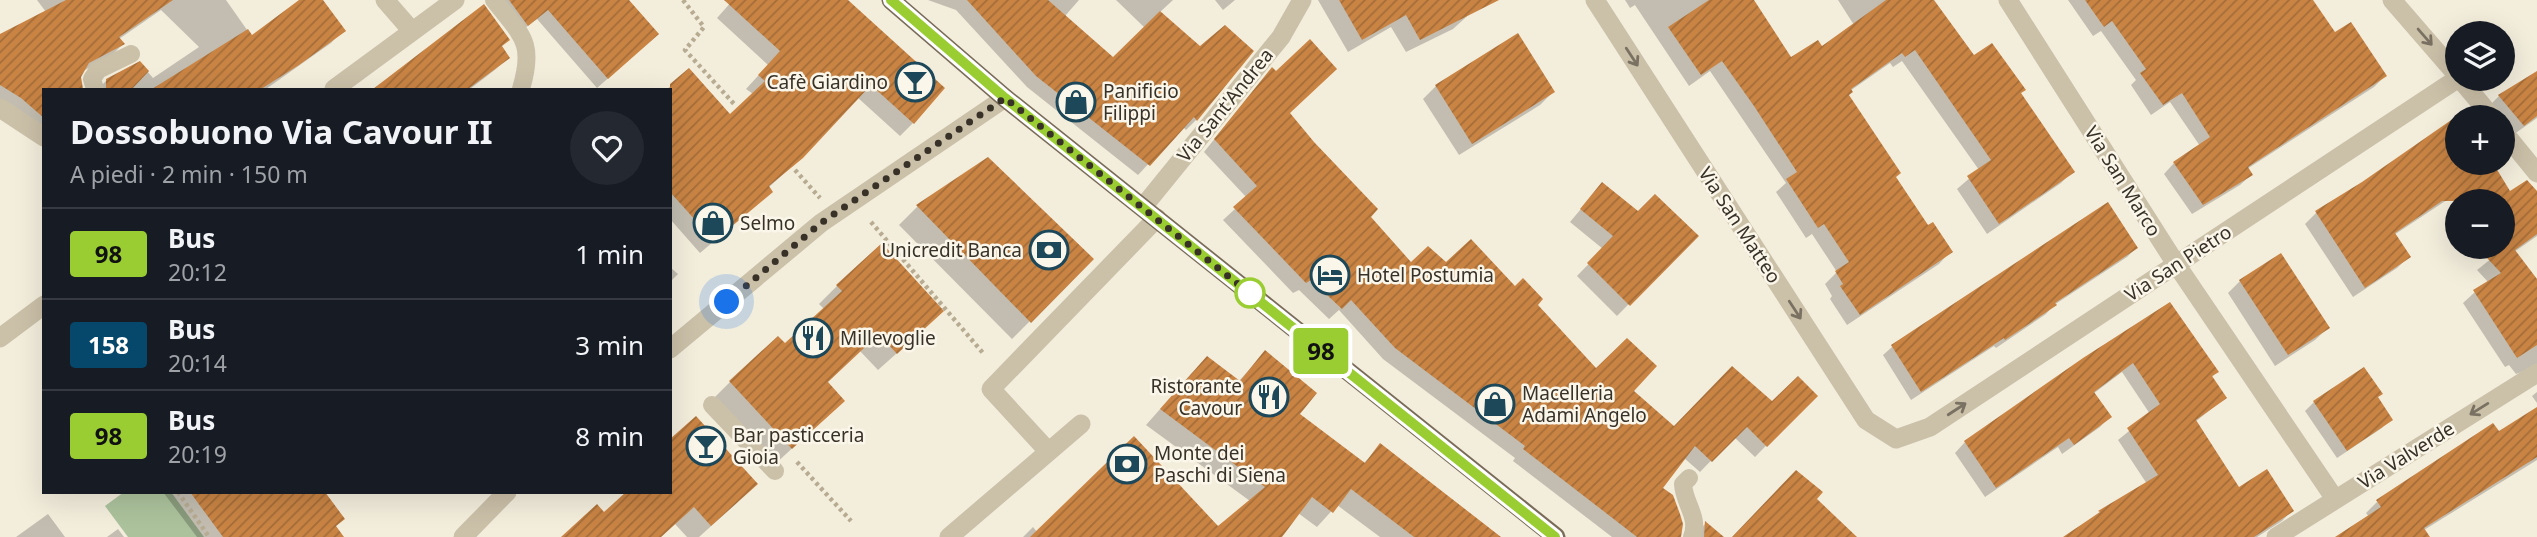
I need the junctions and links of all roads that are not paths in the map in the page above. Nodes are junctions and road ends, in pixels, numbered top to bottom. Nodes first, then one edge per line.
1 (385, 0) edge
2 (454, 0) edge
3 (494, 0) edge
4 (891, 0) edge
5 (1302, 0) edge
6 (1595, 0) edge
7 (2008, 0) edge
8 (2392, 0) edge
9 (412, 31) junction
10 (131, 54) dead end
11 (2445, 62) edge
12 (2445, 86) edge
13 (95, 88) edge
14 (335, 88) edge
15 (521, 88) edge
16 (2470, 91) edge
17 (1005, 98) junction
18 (2482, 105) edge
19 (0, 108) edge
20 (42, 136) edge
21 (2515, 147) edge
22 (2537, 173) edge
23 (1150, 212) junction
24 (2176, 264) junction
25 (42, 306) edge
26 (0, 338) edge
27 (672, 347) edge
28 (2537, 373) edge
29 (712, 405) dead end
30 (1082, 424) dead end
31 (1896, 439) joint
32 (1048, 451) junction
33 (775, 471) dead end
34 (1689, 478) dead end
35 (505, 494) edge
36 (2335, 499) junction
37 (471, 535) edge
38 (949, 537) edge
39 (1556, 537) edge
40 (1692, 537) edge
41 (2276, 537) edge

1 - 9 street
2 - 9 street
3 - 15 lane
4 - 17 main road
5 - 23 street, Via Sant'Andrea
6 -> 31 street, Via San Matteo
7 - 24 street, Via San Marco
8 -> 11 street
9 - 14 street
10 - 13 lane
12 - 24 street, Via San Pietro
16 - 18 street
17 - 23 main road
17 - 27 street
19 - 20 street
21 - 22 street
23 - 32 street, Via Sant'Andrea
23 - 39 main road
31 -> 24 street, Via San Pietro
24 - 36 street, Via San Marco
25 - 26 street
28 -> 36 street, Via Valverde
29 - 33 lane
30 - 32 street
32 - 38 street
34 - 40 lane
35 - 37 street
36 - 41 street, Via Valverde

